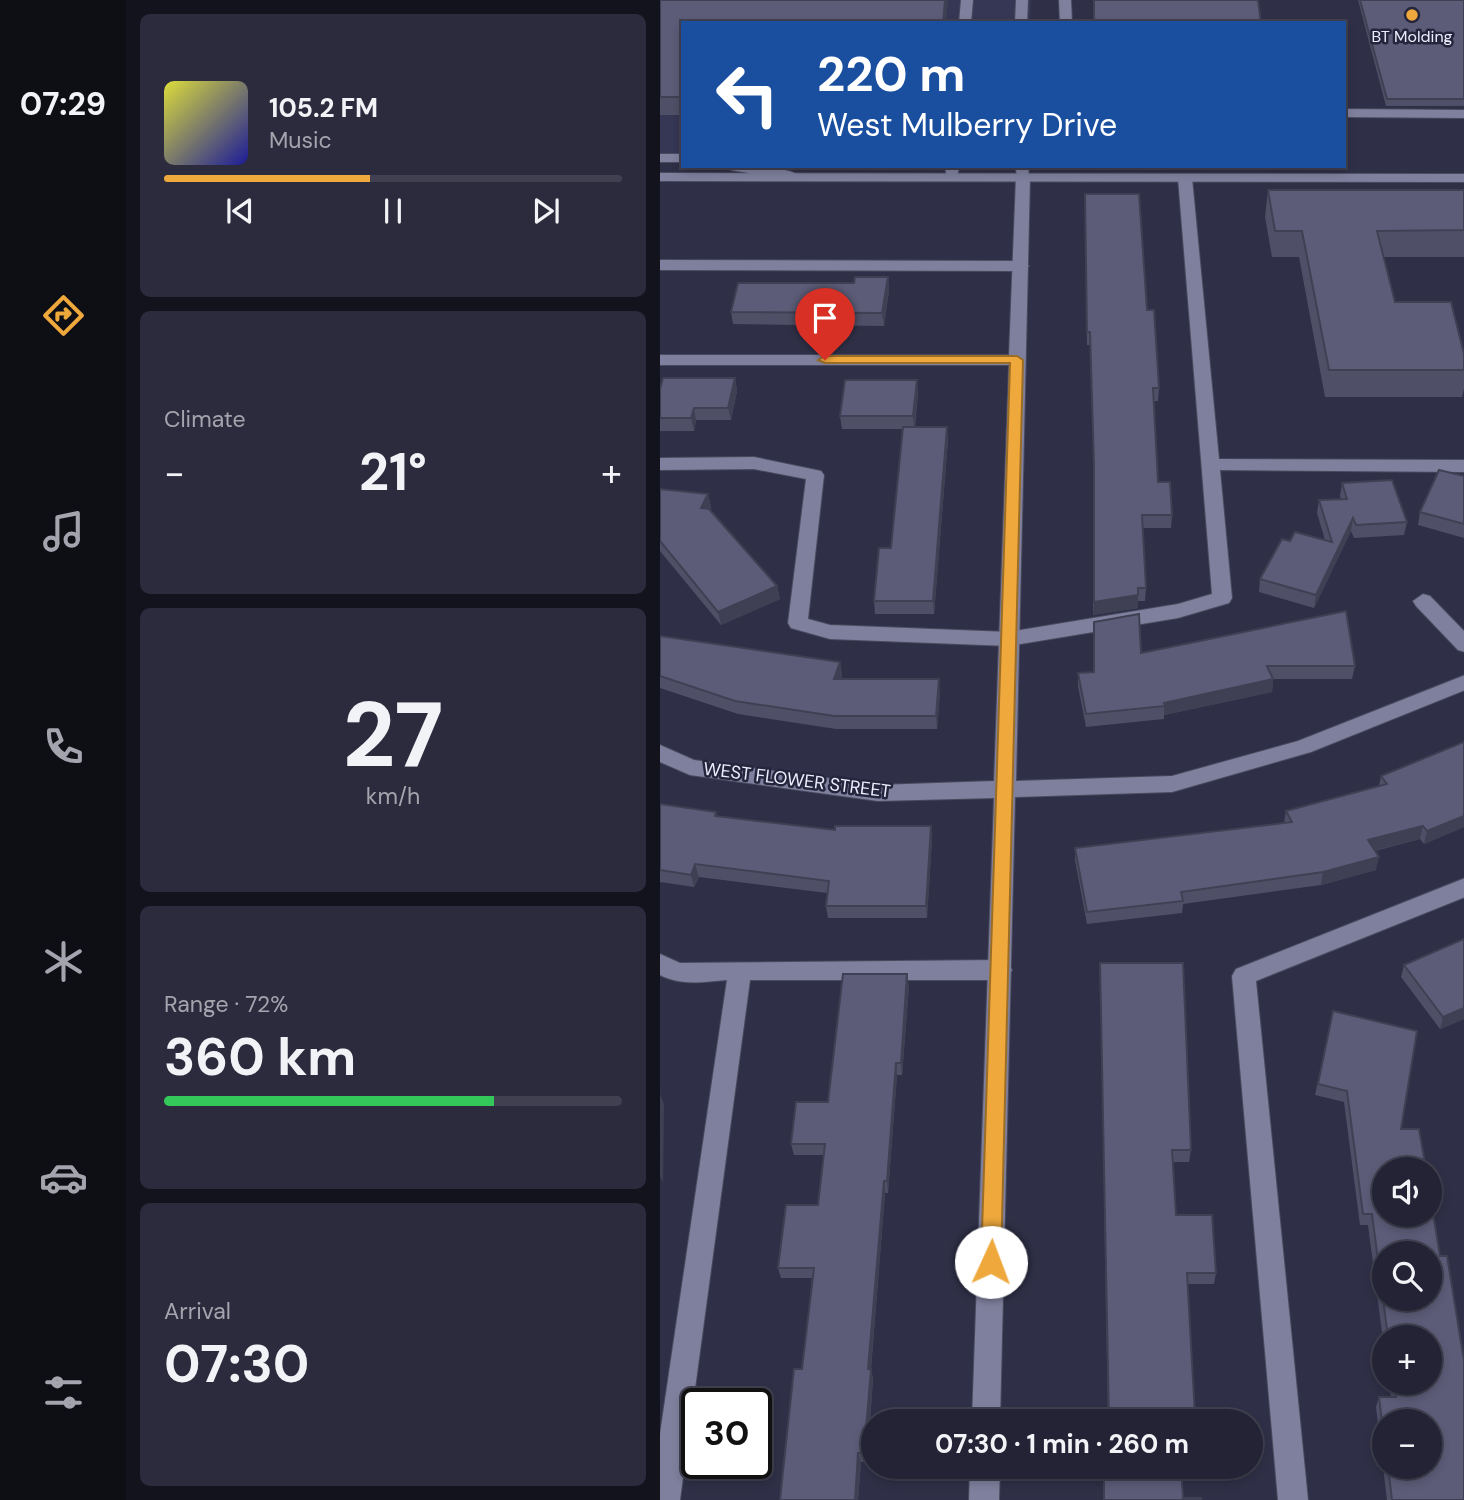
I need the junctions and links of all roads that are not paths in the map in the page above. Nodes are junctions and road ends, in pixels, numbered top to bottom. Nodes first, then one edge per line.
1 (967, 0) edge
2 (1022, 0) edge
3 (1065, 0) edge
4 (965, 21) edge
5 (1021, 21) edge
6 (1065, 21) edge
7 (1346, 113) edge
8 (1464, 114) edge
9 (660, 158) edge
10 (681, 158) edge
11 (742, 168) edge
12 (952, 172) edge
13 (1023, 172) edge
14 (660, 177) edge
15 (794, 177) junction
16 (1464, 177) edge
17 (1184, 178) junction
18 (660, 265) edge
19 (1020, 266) junction
20 (660, 360) edge
21 (1017, 360) junction
22 (660, 464) edge
23 (1208, 464) junction
24 (1464, 466) edge
25 (1423, 601) dead end
26 (1009, 639) junction
27 (1464, 645) edge
28 (1464, 682) edge
29 (660, 753) edge
30 (1004, 789) junction
31 (1464, 887) edge
32 (660, 964) edge
33 (740, 970) junction
34 (1000, 970) junction
35 (986, 1409) edge
36 (985, 1479) edge
37 (665, 1500) edge
38 (984, 1500) edge
39 (1293, 1500) edge

1 - 4 street
2 - 5 street
3 - 6 street
7 - 8 street
9 - 10 street
11 - 15 street
12 - 13 street
12 - 15 street
13 - 17 street
13 - 19 street
14 - 15 street
16 - 17 street
17 - 23 street
18 - 19 street
19 - 21 street
20 - 21 street
21 - 26 street
22 - 26 street
23 - 24 street
23 - 26 street
25 - 27 street
26 - 30 street
28 - 30 street, WEST FLOWER STREET
29 - 30 street, WEST FLOWER STREET
30 - 34 street
31 - 39 street
32 - 33 street
33 - 34 street
33 - 37 street
34 - 35 street
36 - 38 street

